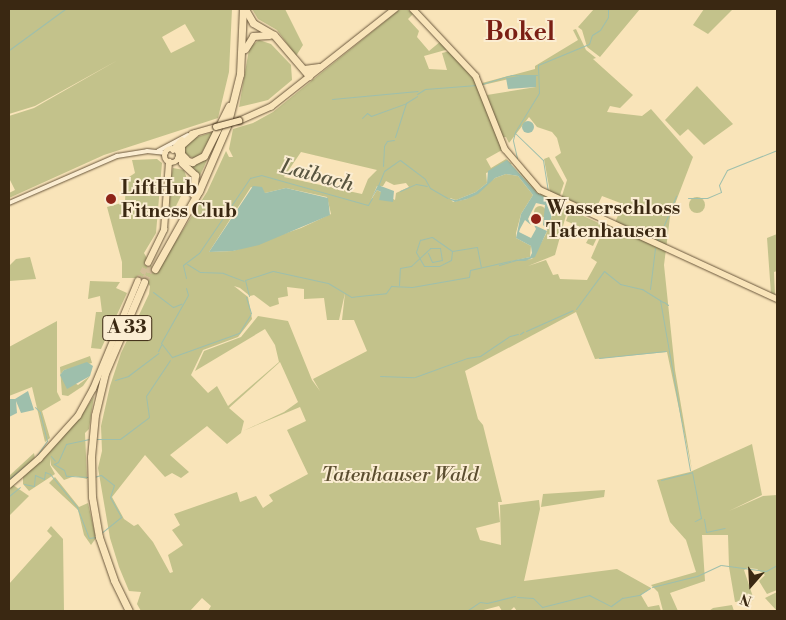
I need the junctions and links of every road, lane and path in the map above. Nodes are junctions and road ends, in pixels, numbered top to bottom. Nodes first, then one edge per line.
1 (242, 9) edge
2 (394, 9) edge
3 (413, 9) edge
4 (242, 54) junction
5 (319, 68) junction
6 (304, 69) junction
7 (308, 77) junction
8 (230, 106) junction
9 (192, 134) junction
10 (139, 152) junction
11 (147, 152) junction
12 (172, 157) junction
13 (201, 159) junction
14 (193, 194) junction
15 (9, 203) edge
16 (151, 266) junction
17 (143, 282) joint
18 (777, 299) edge
19 (9, 485) edge
20 (100, 534) junction
21 (129, 611) edge
22 (133, 611) edge

1 - 4 highway
1 - 6 highway
1 - 8 highway
2 - 5 main road
3 - 18 main road
4 - 7 highway
4 - 16 highway
5 - 6 highway
5 - 7 main road
6 - 7 highway
7 - 9 main road, bridge
8 - 13 highway
8 - 14 highway
9 - 11 street
9 - 12 main road
9 - 13 highway
10 - 11 street
10 - 12 street
10 - 15 street
11 - 12 street
12 - 13 highway
12 - 14 highway
12 - 16 main road
14 - 16 highway
17 - 19 main road
17 - 20 highway, A 33
20 - 21 highway, A 33
20 - 22 highway, A 33

